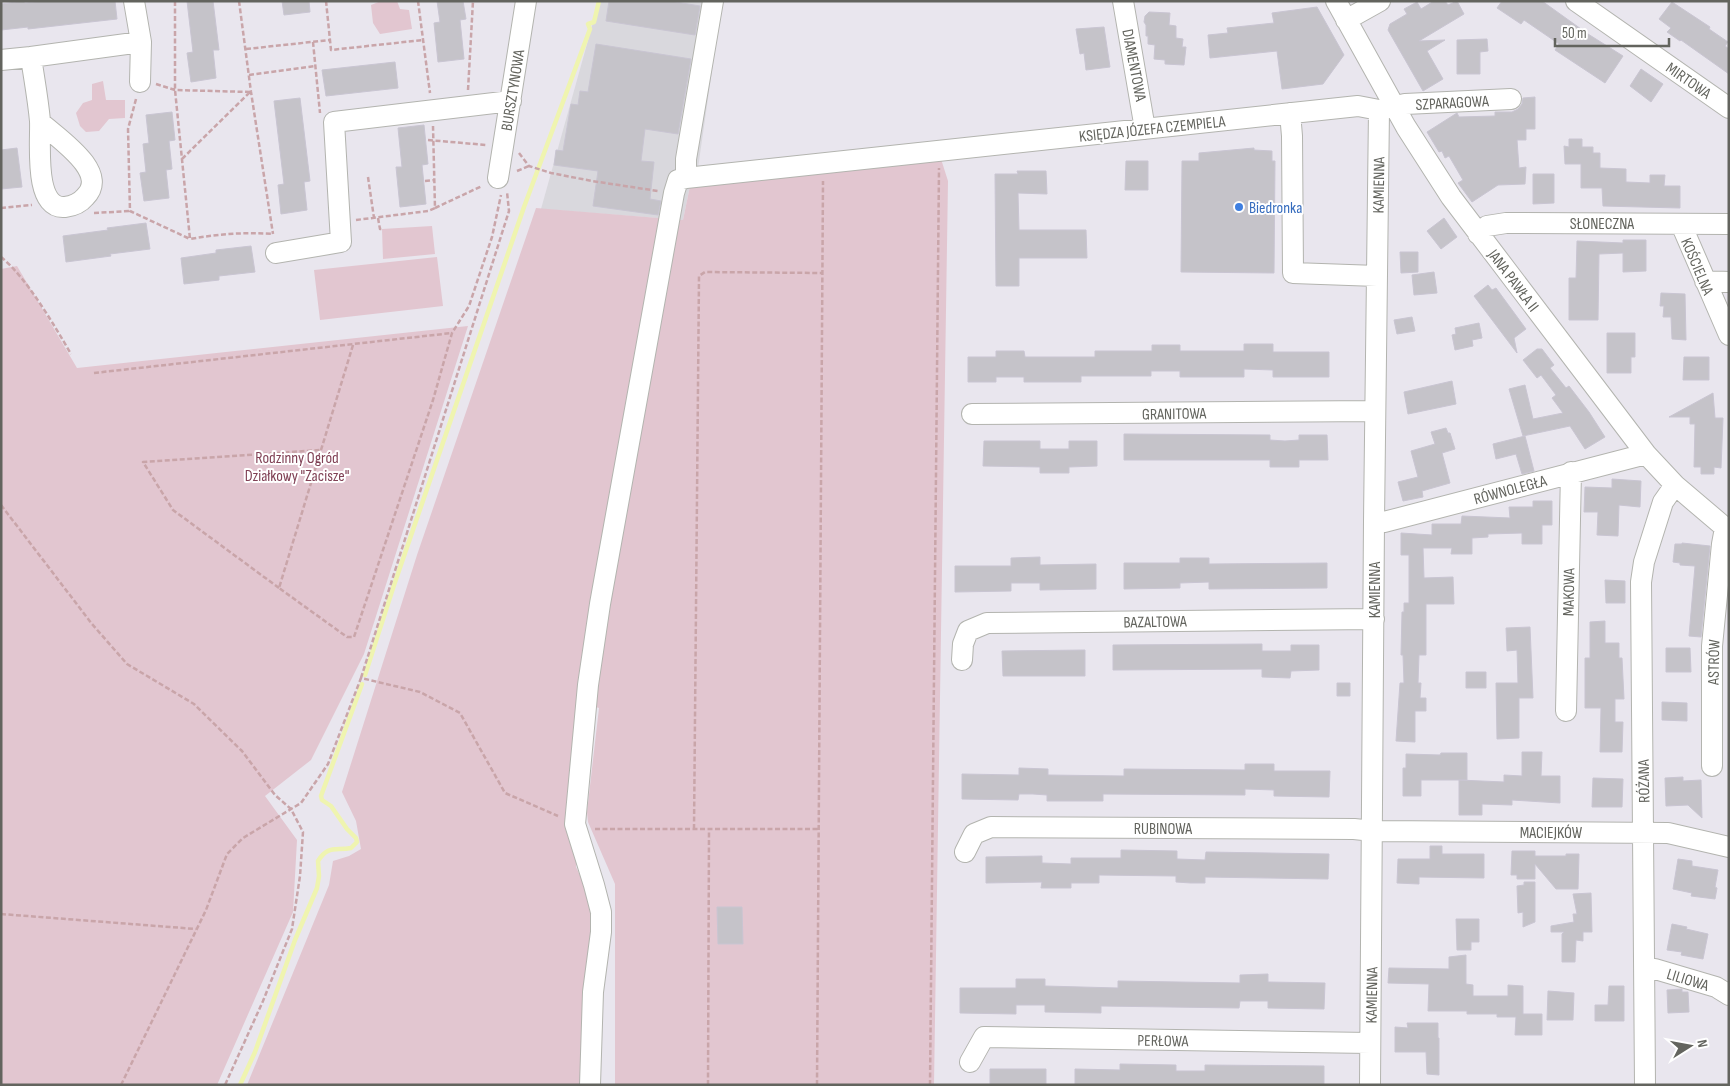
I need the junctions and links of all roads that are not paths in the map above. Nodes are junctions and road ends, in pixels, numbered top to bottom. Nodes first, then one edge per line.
1 (134, 1) edge
2 (713, 1) edge
3 (1123, 1) edge
4 (1336, 1) edge
5 (1380, 1) edge
6 (1576, 1) edge
7 (528, 2) edge
8 (1346, 20) junction
9 (141, 42) junction
10 (31, 57) junction
11 (1, 60) edge
12 (140, 82) road end
13 (1511, 99) dead end
14 (510, 101) junction
15 (1386, 108) junction
16 (1729, 108) edge
17 (1290, 113) junction
18 (40, 122) junction
19 (1145, 129) junction
20 (498, 178) road end
21 (680, 185) junction
22 (1681, 224) junction
23 (1729, 224) edge
24 (1478, 234) junction
25 (276, 252) dead end
26 (1377, 276) junction
27 (1705, 281) junction
28 (1729, 282) edge
29 (1729, 335) edge
30 (1376, 411) junction
31 (972, 414) dead end
32 (1646, 454) junction
33 (1571, 472) junction
34 (1675, 485) junction
35 (1374, 521) junction
36 (1727, 530) edge
37 (1374, 619) junction
38 (962, 660) dead end
39 (1566, 711) dead end
40 (1712, 766) dead end
41 (1373, 831) junction
42 (1643, 833) junction
43 (1729, 847) edge
44 (965, 852) dead end
45 (1645, 969) junction
46 (1729, 995) edge
47 (1370, 1043) junction
48 (970, 1062) dead end
49 (590, 1085) edge
50 (1370, 1085) edge
51 (1645, 1085) edge

1 - 9 street
2 - 21 street
3 - 19 street, DIAMENTOWA
4 - 8 street, JANA PAWŁA II
5 - 8 street
6 - 16 street, MIRTOWA
7 - 14 street, BURSZTYNOWA
8 - 15 street, JANA PAWŁA II
9 - 10 street
9 - 12 street
10 - 11 street
10 - 18 street
13 - 15 street, SZPARAGOWA
14 - 20 street, BURSZTYNOWA
14 - 25 street
15 - 17 street, KSIĘDZA JÓZEFA CZEMPIELA
15 - 24 street, JANA PAWŁA II
15 - 26 street, KAMIENNA
17 - 19 street, KSIĘDZA JÓZEFA CZEMPIELA
17 - 26 street
18 - 18 street
19 - 21 street, KSIĘDZA JÓZEFA CZEMPIELA
21 - 49 street
22 - 23 street, SŁONECZNA
22 - 24 street, SŁONECZNA
22 - 27 street, KOŚCIELNA
24 - 32 street, JANA PAWŁA II
26 - 30 street, KAMIENNA
27 - 28 street
27 - 29 street, KOŚCIELNA
30 - 31 street, GRANITOWA
30 - 35 street, KAMIENNA
32 - 33 street, RÓWNOLEGŁA
32 - 34 street, JANA PAWŁA II
33 - 35 street, RÓWNOLEGŁA
33 - 39 street, MAKOWA
34 - 36 street, JANA PAWŁA II
34 - 42 street, RÓŻANA
35 - 37 street, KAMIENNA
36 - 40 street, ASTRÓW
37 - 38 street, BAZALTOWA
37 - 41 street, KAMIENNA
41 - 42 street, MACIEJKÓW
41 - 44 street, RUBINOWA
41 - 47 street, KAMIENNA
42 - 43 street, MACIEJKÓW
42 - 45 street, RÓŻANA
45 - 46 street, LILIOWA
45 - 51 street, RÓŻANA
47 - 48 street, PERŁOWA
47 - 50 street, KAMIENNA

